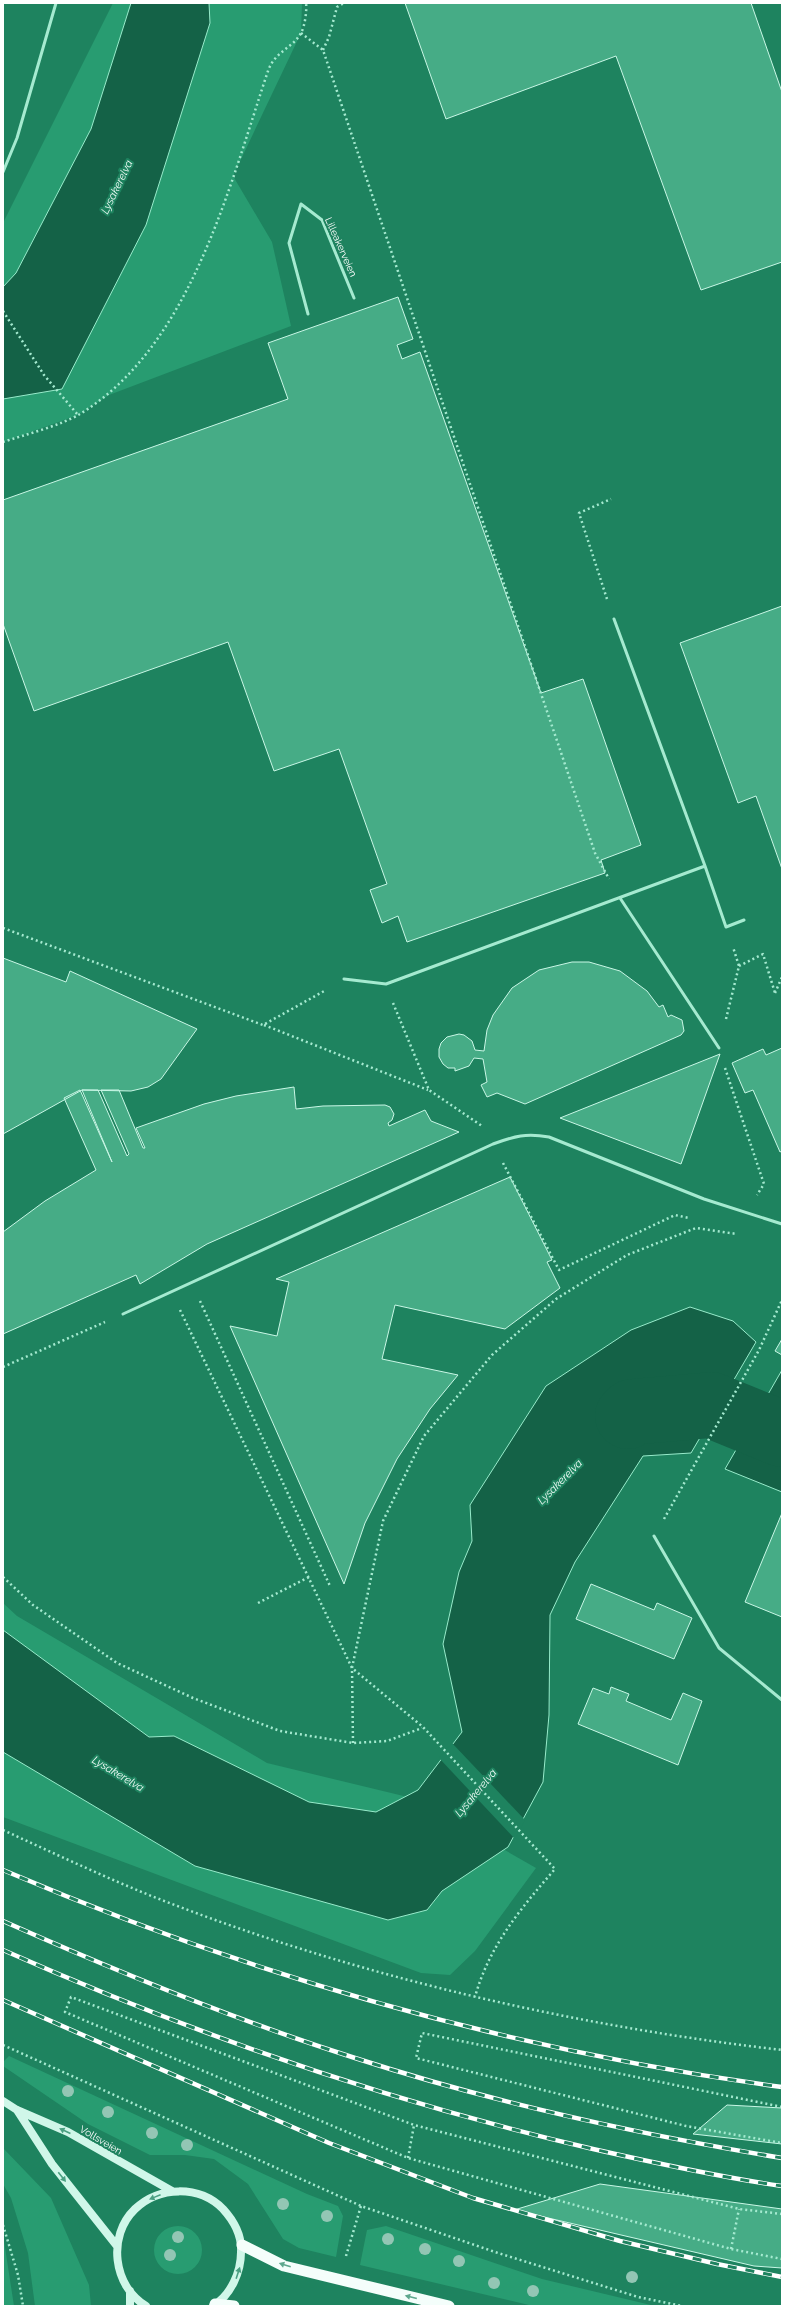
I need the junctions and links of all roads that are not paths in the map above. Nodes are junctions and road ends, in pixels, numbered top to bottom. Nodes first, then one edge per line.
1 (56, 3) edge
2 (3, 172) edge
3 (354, 298) dead end
4 (308, 314) dead end
5 (614, 619) road end
6 (705, 866) junction
7 (620, 898) junction
8 (744, 920) dead end
9 (344, 979) road end
10 (719, 1048) road end
11 (782, 1224) edge
12 (123, 1314) road end
13 (654, 1536) road end
14 (782, 1700) edge
15 (3, 2101) edge
16 (17, 2110) junction
17 (172, 2191) junction
18 (242, 2245) junction
19 (117, 2246) junction
20 (130, 2291) junction
21 (214, 2305) edge
22 (130, 2306) edge
23 (146, 2306) edge
24 (234, 2306) edge
25 (449, 2306) edge

1 - 2 lane
3 - 4 lane, Lilleakerveien
5 - 6 lane
6 - 7 lane
6 - 8 lane
7 - 9 lane
7 - 10 lane
11 - 12 lane
13 - 14 lane
15 - 16 main road, Vollsveien
17 -> 16 main road, Vollsveien
16 -> 19 main road, Vollsveien
17 - 18 main road
17 -> 19 main road
21 -> 18 main road
25 -> 18 highway
19 - 20 main road
20 - 22 main road
20 - 23 main road
21 - 24 highway

